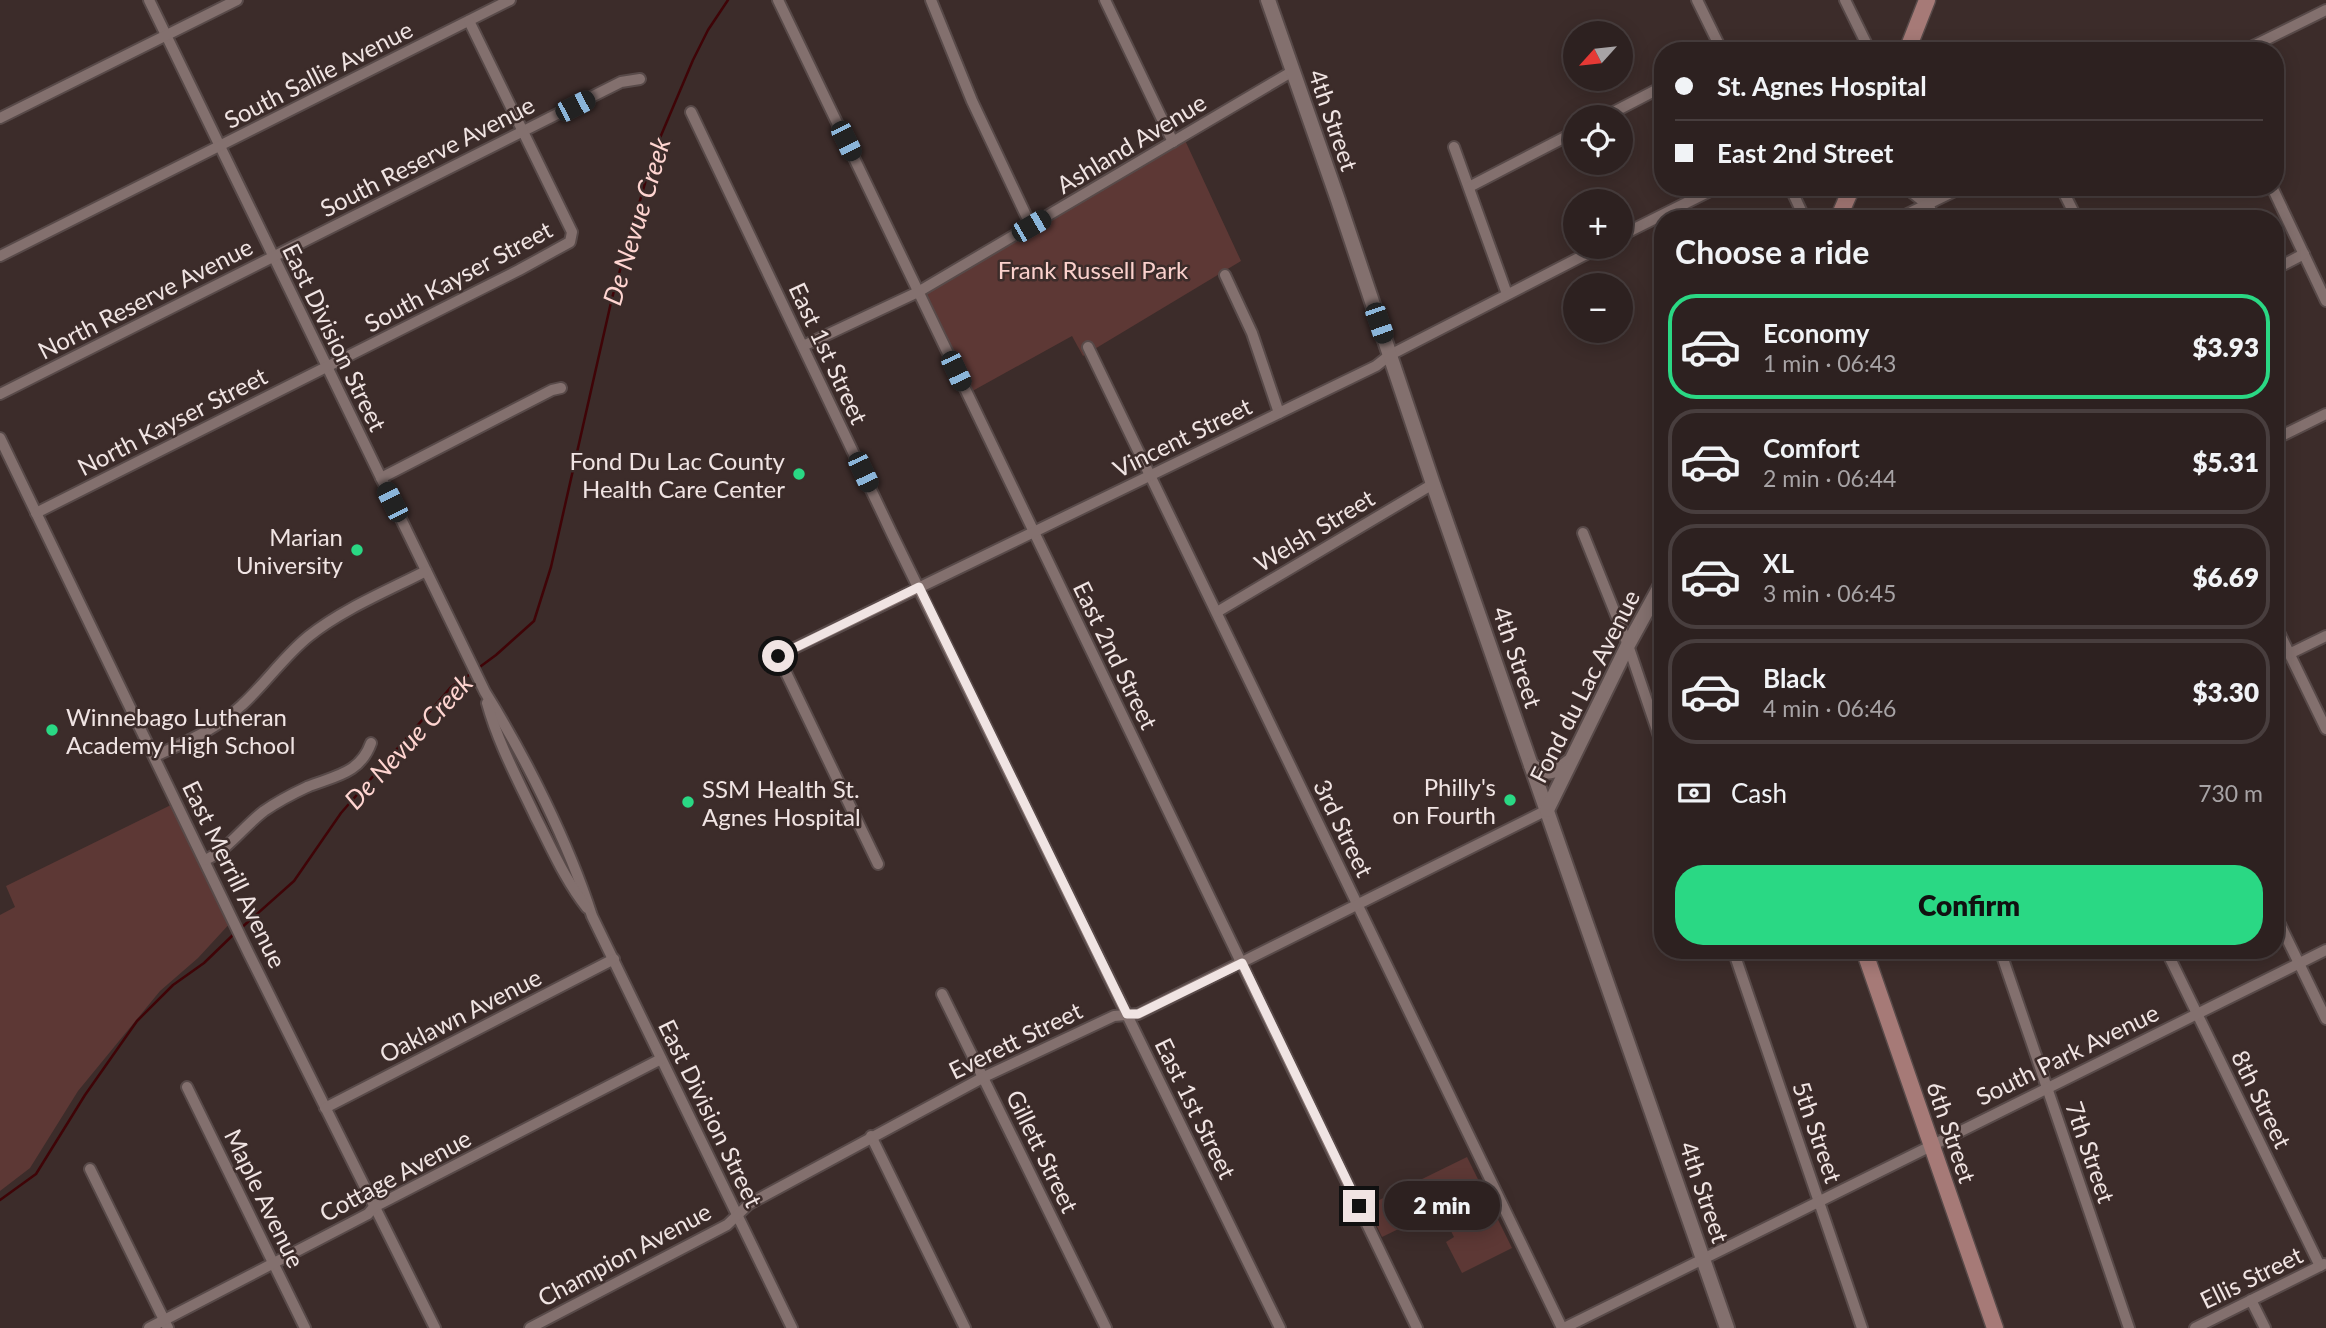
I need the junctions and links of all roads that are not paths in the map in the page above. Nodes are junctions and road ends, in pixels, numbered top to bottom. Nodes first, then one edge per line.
1 (149, 0) edge
2 (237, 0) edge
3 (510, 0) edge
4 (778, 0) edge
5 (931, 0) edge
6 (1105, 0) edge
7 (1268, 0) edge
8 (1697, 0) edge
9 (1845, 0) edge
10 (1927, 0) edge
11 (2326, 10) edge
12 (469, 21) junction
13 (166, 35) junction
14 (1718, 42) edge
15 (1866, 42) edge
16 (1911, 42) edge
17 (2261, 42) edge
18 (1293, 71) junction
19 (640, 79) dead end
20 (1654, 91) edge
21 (1627, 105) edge
22 (691, 112) dead end
23 (0, 118) edge
24 (524, 132) junction
25 (1563, 138) edge
26 (1173, 142) junction
27 (220, 146) junction
28 (1454, 147) dead end
29 (1469, 187) junction
30 (1701, 196) edge
31 (1916, 196) edge
32 (1924, 196) edge
33 (1946, 196) edge
34 (1928, 205) junction
35 (1675, 210) edge
36 (1917, 210) edge
37 (1930, 210) edge
38 (2284, 212) edge
39 (1654, 221) edge
40 (1031, 226) junction
41 (1633, 230) edge
42 (2304, 254) junction
43 (0, 257) edge
44 (272, 257) junction
45 (1576, 259) edge
46 (2284, 264) edge
47 (1225, 275) dead end
48 (918, 292) junction
49 (1507, 294) junction
50 (2326, 301) edge
51 (803, 346) junction
52 (1088, 348) dead end
53 (1390, 355) junction
54 (326, 368) junction
55 (561, 388) dead end
56 (0, 394) edge
57 (1279, 413) junction
58 (2326, 414) edge
59 (2284, 435) edge
60 (0, 438) edge
61 (1149, 477) junction
62 (381, 478) junction
63 (1433, 484) junction
64 (36, 513) junction
65 (1035, 533) junction
66 (1583, 533) dead end
67 (426, 571) junction
68 (919, 587) junction
69 (1654, 598) edge
70 (1217, 612) junction
71 (2326, 636) edge
72 (2284, 642) edge
73 (1628, 645) junction
74 (2290, 654) junction
75 (1654, 721) edge
76 (2326, 729) edge
77 (371, 743) dead end
78 (155, 756) junction
79 (1572, 758) junction
80 (1531, 765) junction
81 (1547, 810) junction
82 (205, 860) junction
83 (878, 864) dead end
84 (1358, 905) junction
85 (2284, 932) edge
86 (2326, 950) edge
87 (614, 959) junction
88 (1736, 959) edge
89 (1867, 959) edge
90 (2003, 959) edge
91 (2170, 959) edge
92 (1242, 963) junction
93 (2299, 963) junction
94 (942, 994) dead end
95 (1127, 1014) junction
96 (2197, 1014) junction
97 (2326, 1019) edge
98 (661, 1059) junction
99 (984, 1077) junction
100 (187, 1087) dead end
101 (2047, 1088) junction
102 (325, 1108) junction
103 (871, 1136) junction
104 (1932, 1144) junction
105 (90, 1169) dead end
106 (1819, 1201) junction
107 (374, 1207) junction
108 (737, 1216) junction
109 (1704, 1258) junction
110 (274, 1263) junction
111 (2323, 1265) edge
112 (2251, 1300) junction
113 (166, 1324) edge
114 (149, 1328) edge
115 (306, 1328) edge
116 (435, 1328) edge
117 (530, 1328) edge
118 (792, 1328) edge
119 (965, 1328) edge
120 (1106, 1328) edge
121 (1280, 1328) edge
122 (1417, 1328) edge
123 (1563, 1328) edge
124 (1727, 1328) edge
125 (1862, 1328) edge
126 (1995, 1328) edge
127 (2129, 1328) edge
128 (2195, 1328) edge
129 (2264, 1328) edge

1 - 13 street, East Division Street
2 - 13 street
3 - 12 street, South Sallie Avenue
4 - 48 street, East 2nd Street
5 - 40 street
6 - 26 street
7 - 18 street, 4th Street
8 - 14 street
9 - 15 street
10 - 16 main road
11 - 17 street
12 - 24 street
12 - 27 street, South Sallie Avenue
13 - 23 street
13 - 27 street, East Division Street
18 - 26 street, Ashland Avenue
18 - 53 street, 4th Street
19 - 24 street, South Reserve Avenue
20 - 21 street
22 - 51 street, East 1st Street
24 - 44 street, South Reserve Avenue
24 - 54 street, South Kayser Street
25 - 29 street
26 - 40 street, Ashland Avenue
27 - 43 street, South Sallie Avenue
27 - 44 street, East Division Street
28 - 29 street
29 - 49 street
30 - 35 street
31 - 34 street
32 - 34 street
33 - 34 street
34 - 36 street
34 - 37 street
38 - 42 street
39 - 41 street
40 - 48 street, Ashland Avenue
42 - 46 street
42 - 50 street
44 - 54 street, East Division Street
44 - 56 street, North Reserve Avenue
45 - 49 street, Vincent Street
47 - 57 street
48 - 51 street, Ashland Avenue
48 - 65 street, East 2nd Street
49 - 53 street, Vincent Street
51 - 68 street, East 1st Street
52 - 61 street, 3rd Street
53 - 57 street, Vincent Street
53 - 63 street, 4th Street
54 - 62 street, East Division Street
54 - 64 street, North Kayser Street
55 - 62 street
57 - 61 street, Vincent Street
58 - 59 street
60 - 64 street, East Merrill Avenue
61 - 65 street, Vincent Street
61 - 70 street, 3rd Street
62 - 67 street, East Division Street
63 - 70 street, Welsh Street
63 - 80 street, 4th Street
64 - 78 street, East Merrill Avenue
65 - 68 street, Vincent Street
65 - 92 street, East 2nd Street
66 - 73 street
67 - 78 street
67 - 87 street, East Division Street
68 - 83 street, Vincent Street
68 - 95 street, East 1st Street
69 - 73 street, Fond du Lac Avenue
70 - 84 street, 3rd Street
71 - 74 street
72 - 74 street
73 - 75 street
73 - 79 street, Fond du Lac Avenue
74 - 76 street
77 - 82 street
78 - 82 street, East Merrill Avenue
79 - 80 street
79 - 81 street, Fond du Lac Avenue
80 - 81 street, 4th Street
81 - 84 street, Everett Street
81 - 109 street, 4th Street
82 - 102 street, East Merrill Avenue
84 - 92 street, Everett Street
84 - 123 street, 3rd Street
85 - 93 street
86 - 93 street, South Park Avenue
87 - 98 street, East Division Street
87 - 102 street, Oaklawn Avenue
88 - 106 street, 5th Street
89 - 104 main road, 6th Street
90 - 101 street, 7th Street
91 - 96 street, 8th Street
92 - 95 street, Everett Street
92 - 122 street, East 2nd Street
93 - 96 street, South Park Avenue
93 - 97 street
94 - 99 street, Gillett Street
95 - 99 street, Everett Street
95 - 121 street, East 1st Street
96 - 101 street, South Park Avenue
96 - 111 street, 8th Street
98 - 107 street, Cottage Avenue
98 - 108 street, East Division Street
99 - 103 street, Everett Street
99 - 120 street, Gillett Street
100 - 110 street, Maple Avenue
101 - 104 street, South Park Avenue
101 - 127 street, 7th Street
102 - 107 street, East Merrill Avenue
103 - 108 street, Everett Street
103 - 119 street
104 - 106 street, South Park Avenue
104 - 126 main road, 6th Street
105 - 113 street
106 - 109 street, South Park Avenue
106 - 125 street, 5th Street
107 - 110 street, Cottage Avenue
107 - 116 street, East Merrill Avenue
108 - 117 street, Champion Avenue
108 - 118 street, East Division Street
109 - 123 street, South Park Avenue
109 - 124 street, 4th Street
110 - 113 street, Cottage Avenue
110 - 115 street, Maple Avenue
111 - 112 street, Ellis Street
112 - 128 street, Ellis Street
112 - 129 street
113 - 114 street, Cottage Avenue

